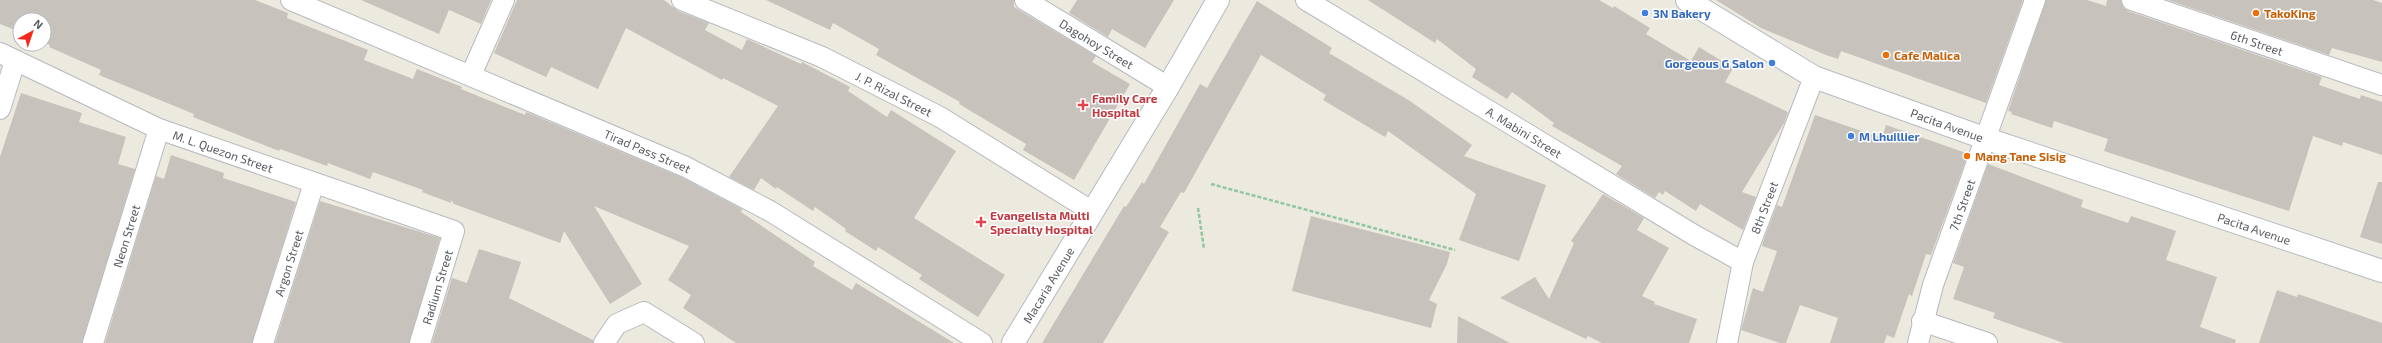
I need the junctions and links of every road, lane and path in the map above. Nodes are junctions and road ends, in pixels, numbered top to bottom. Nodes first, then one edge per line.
1 (292, 0) edge
2 (504, 0) edge
3 (682, 0) edge
4 (1025, 0) edge
5 (1218, 0) edge
6 (1306, 0) edge
7 (1687, 0) edge
8 (2035, 0) edge
9 (2132, 0) edge
10 (8, 57) edge
11 (471, 75) junction
12 (1814, 77) junction
13 (2382, 85) edge
14 (1168, 87) junction
15 (0, 110) edge
16 (159, 129) junction
17 (1984, 138) junction
18 (314, 183) junction
19 (1210, 184) dead end
20 (1198, 208) dead end
21 (1093, 212) junction
22 (454, 231) joint
23 (1204, 249) dead end
24 (1455, 250) dead end
25 (1743, 262) junction
26 (2382, 271) edge
27 (1922, 321) junction
28 (93, 343) edge
29 (263, 343) edge
30 (420, 343) edge
31 (604, 343) edge
32 (694, 343) edge
33 (982, 343) edge
34 (1013, 343) edge
35 (1727, 343) edge
36 (1918, 343) edge
37 (1987, 343) edge

1 - 11 street, Tirad Pass Street
2 - 11 street
3 - 21 street, J. P. Rizal Street
4 - 14 street, Dagohoy Street
5 - 14 main road, Macaria Avenue
6 - 25 street, A. Mabini Street
7 - 12 main road, Pacita Avenue
8 - 17 street, 7th Street
9 - 13 street, 6th Street
10 - 15 street
10 - 16 street, M. L. Quezon Street
11 - 33 street, Tirad Pass Street
12 - 17 main road, Pacita Avenue
12 - 25 street, 8th Street
14 - 21 main road, Macaria Avenue
16 - 18 street, M. L. Quezon Street
16 - 28 street, Neon Street
17 - 26 main road, Pacita Avenue
17 - 27 street, 7th Street
18 - 22 street, M. L. Quezon Street
18 - 29 street, Argon Street
19 - 24 path
20 - 23 path
21 - 34 main road, Macaria Avenue
22 - 30 street, Radium Street
25 - 35 street, 8th Street
27 - 36 street, 7th Street
27 - 37 street
31 - 32 street

